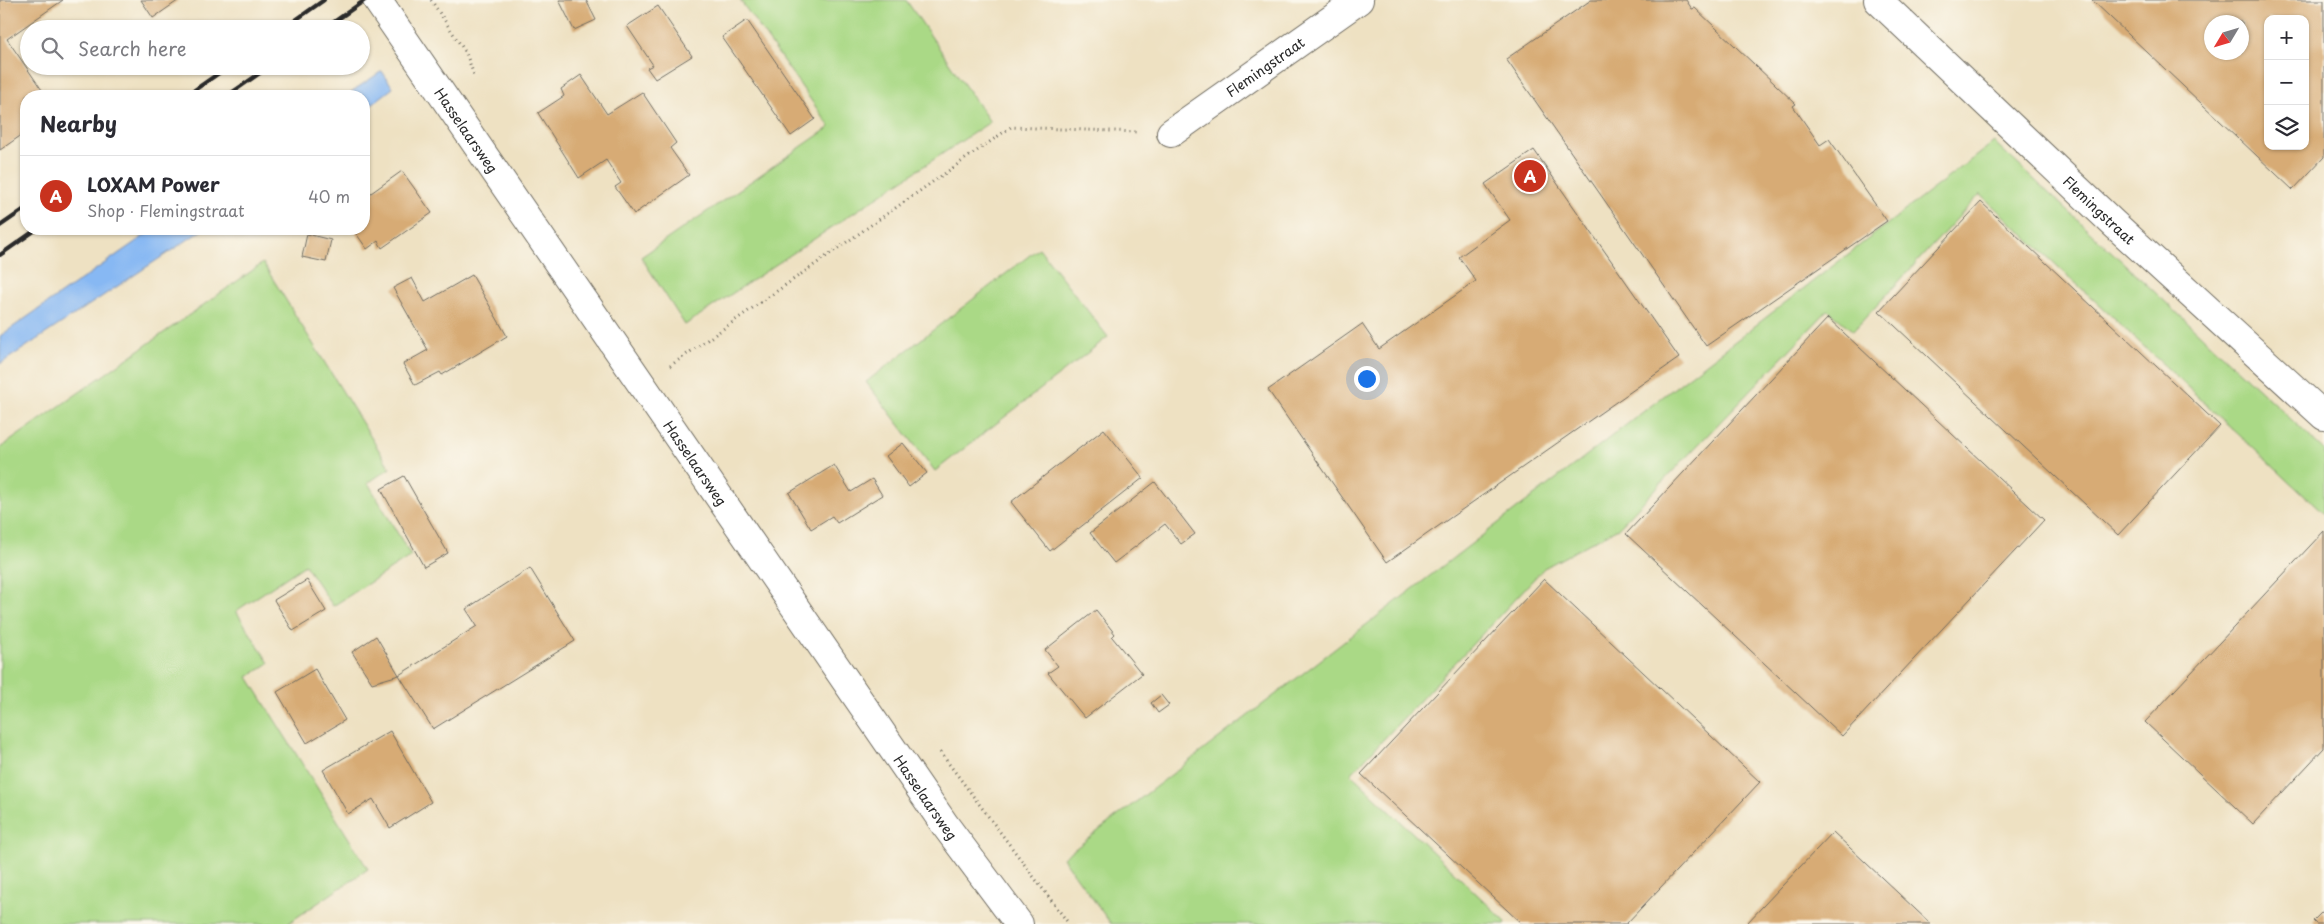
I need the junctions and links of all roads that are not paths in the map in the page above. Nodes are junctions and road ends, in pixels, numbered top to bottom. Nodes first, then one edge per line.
1 (377, 0) edge
2 (1359, 0) edge
3 (1878, 0) edge
4 (1171, 133) road end
5 (2324, 416) edge
6 (1019, 924) edge

1 - 6 street, Hasselaarsweg
2 - 4 street, Flemingstraat
3 - 5 street, Flemingstraat

